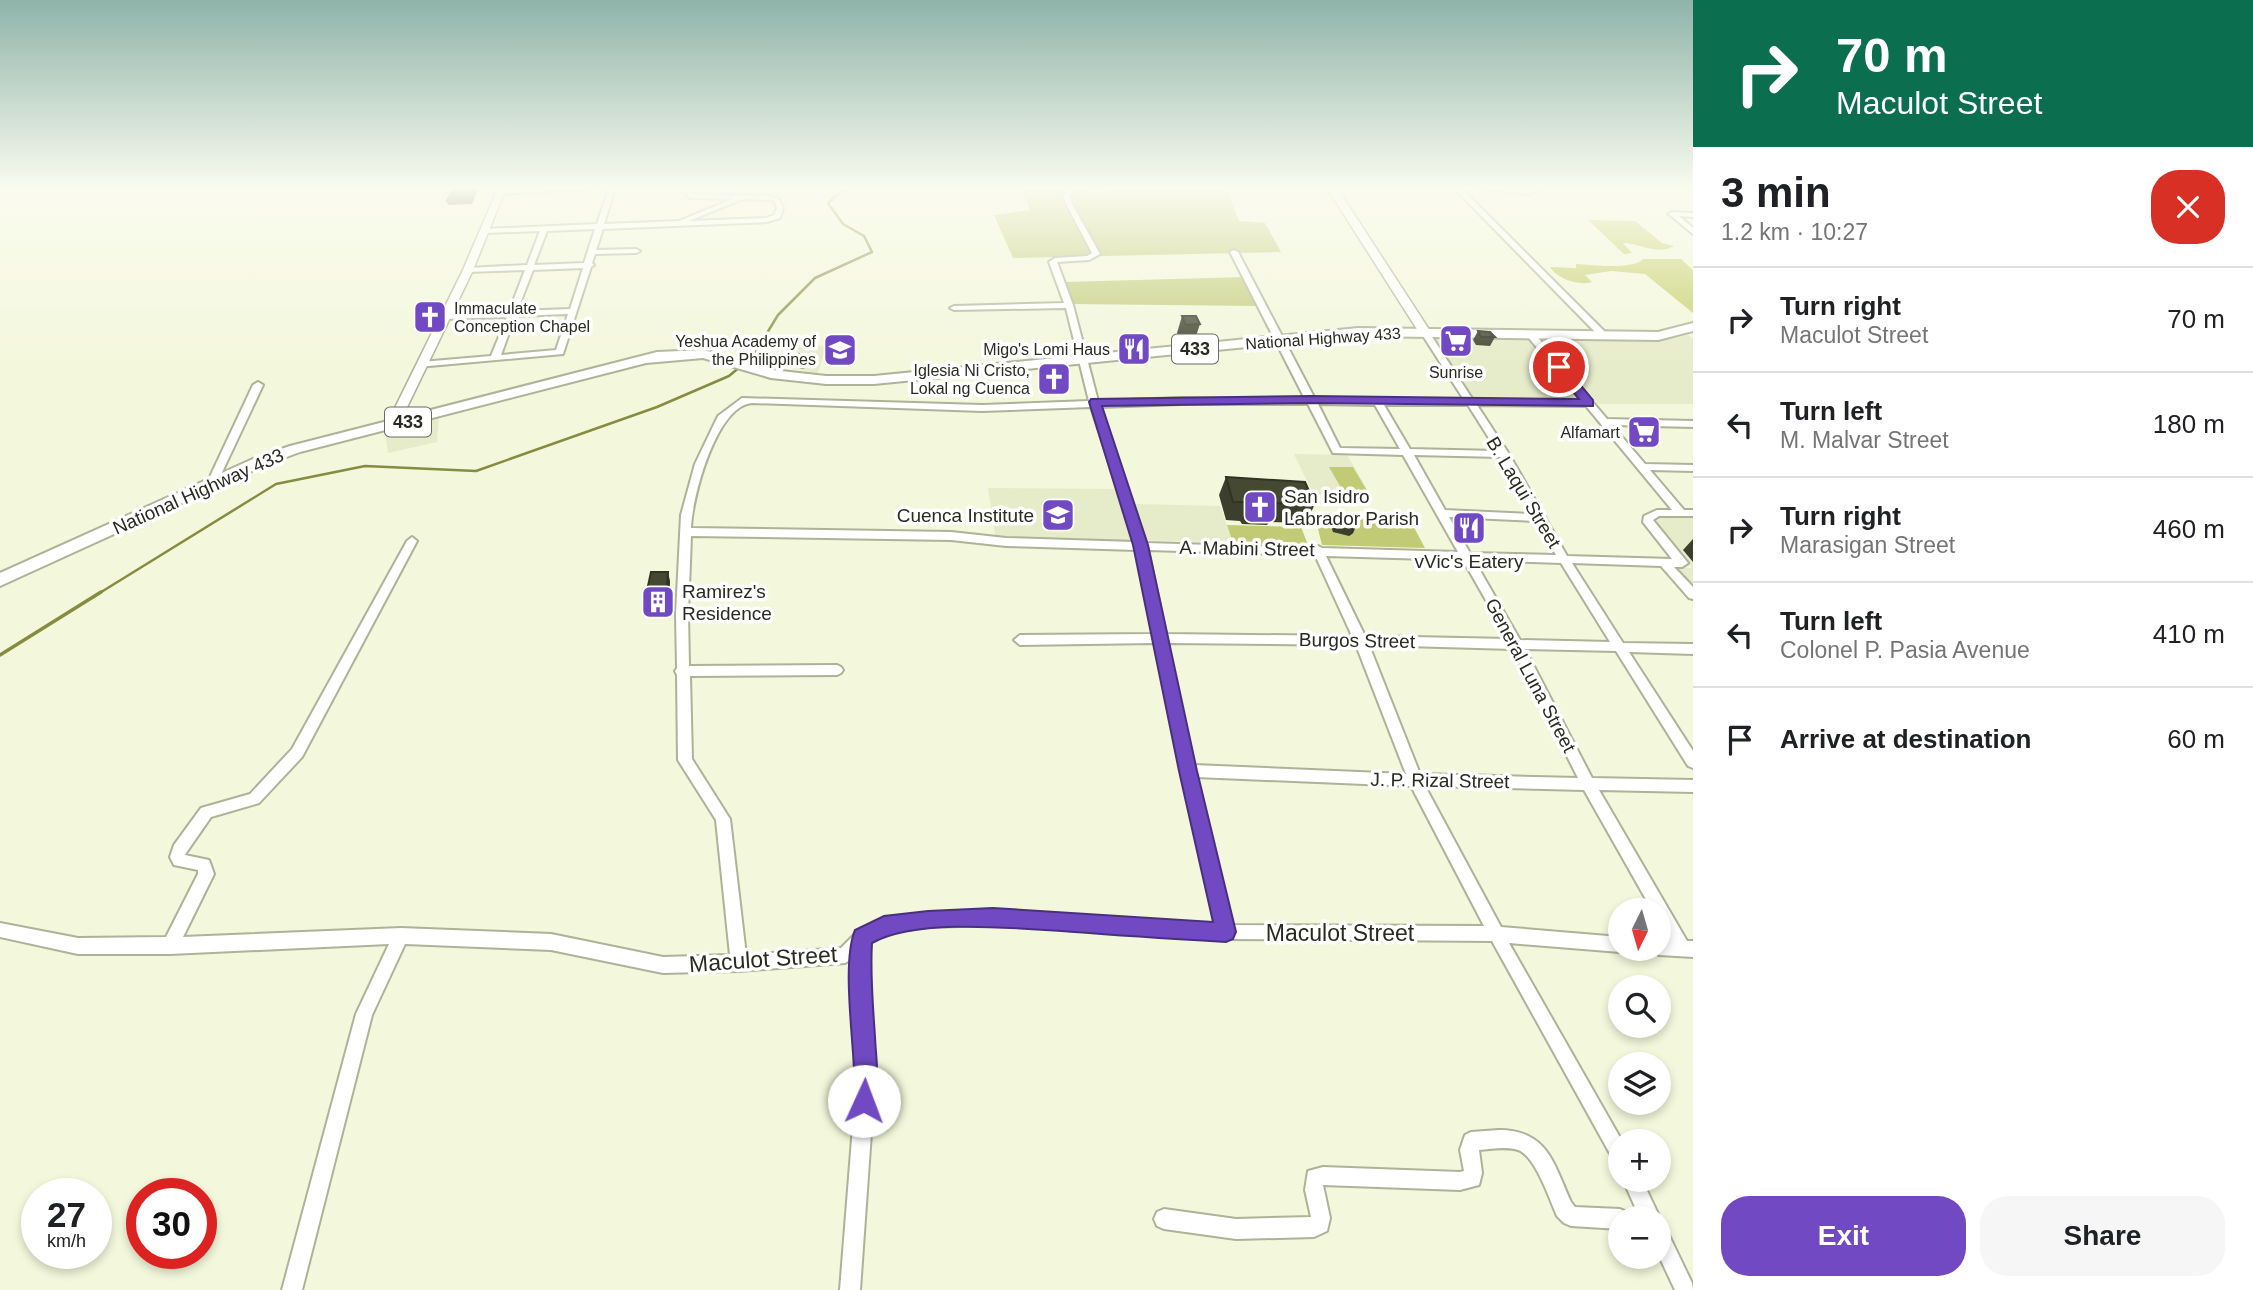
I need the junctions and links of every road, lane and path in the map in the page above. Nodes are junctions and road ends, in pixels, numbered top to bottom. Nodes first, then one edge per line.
1 (478, 248) edge
2 (536, 248) edge
3 (1093, 248) edge
4 (1371, 248) edge
5 (1517, 248) edge
6 (594, 251) joint
7 (636, 251) dead end
8 (1234, 252) dead end
9 (590, 265) junction
10 (528, 268) junction
11 (468, 270) junction
12 (1069, 305) junction
13 (954, 308) dead end
14 (573, 311) junction
15 (511, 312) junction
16 (445, 317) junction
17 (1693, 327) edge
18 (1424, 331) junction
19 (1531, 335) junction
20 (1604, 336) junction
21 (1280, 339) junction
22 (495, 358) junction
23 (1082, 360) junction
24 (421, 365) junction
25 (258, 385) dead end
26 (1311, 400) junction
27 (1095, 402) junction
28 (1378, 402) junction
29 (1468, 402) junction
30 (1588, 403) junction
31 (1605, 422) junction
32 (1693, 424) edge
33 (392, 426) junction
34 (1408, 453) junction
35 (1504, 454) junction
36 (1645, 467) junction
37 (1693, 468) edge
38 (212, 483) junction
39 (1680, 512) junction
40 (1443, 513) junction
41 (1693, 513) edge
42 (1541, 518) junction
43 (686, 532) junction
44 (412, 541) dead end
45 (1141, 545) junction
46 (1318, 550) junction
47 (1466, 554) junction
48 (1563, 558) junction
49 (1664, 562) junction
50 (1682, 563) joint
51 (0, 580) edge
52 (1693, 595) edge
53 (1160, 637) junction
54 (1360, 639) junction
55 (1020, 640) dead end
56 (1517, 645) junction
57 (1621, 647) junction
58 (1693, 649) edge
59 (837, 670) dead end
60 (681, 671) junction
61 (1693, 762) edge
62 (1188, 771) junction
63 (1415, 780) junction
64 (1587, 782) junction
65 (1693, 786) edge
66 (1226, 932) junction
67 (4, 934) edge
68 (1496, 934) junction
69 (401, 936) junction
70 (863, 937) junction
71 (1608, 943) edge
72 (170, 946) junction
73 (1688, 949) edge
74 (739, 964) junction
75 (1608, 1134) edge
76 (1608, 1218) edge
77 (1164, 1219) dead end
78 (1671, 1261) edge
79 (292, 1290) edge
80 (850, 1290) edge
81 (1685, 1290) edge

1 - 11 street
2 - 10 street
3 - 12 street
4 - 18 main road, B. Laqui Street
5 - 20 street
6 - 7 street
6 - 9 street
8 - 21 street
9 - 10 street
9 - 14 street
10 - 11 street
10 - 15 street
11 - 16 street
12 - 13 street
12 - 23 street
14 - 15 street
14 - 22 street
15 - 16 street
15 - 22 street
16 - 24 street
17 - 20 main road, National Highway 433 / 433
18 - 19 main road, National Highway 433 / 433
18 - 21 main road, National Highway 433 / 433
18 - 29 street, B. Laqui Street
19 - 20 main road, National Highway 433 / 433
19 - 30 street
21 - 23 main road, National Highway 433 / 433
21 - 26 street
22 - 24 street
23 - 27 street
23 - 33 main road, National Highway 433 / 433
24 - 33 street
25 - 38 street
26 - 27 street
26 - 28 street
26 - 34 street
27 - 43 street
27 - 45 street
28 - 29 street
28 - 34 street, General Luna Street
29 - 30 street
29 - 35 street, B. Laqui Street
30 - 31 street
31 - 32 street
31 - 36 street
33 - 38 main road, National Highway 433 / 433
34 - 35 street
34 - 40 street, General Luna Street
35 - 42 street, B. Laqui Street
36 - 37 street
36 - 39 street
38 - 51 main road, National Highway 433 / 433
39 - 41 street
39 - 50 street
40 - 42 street
40 - 47 street, General Luna Street
42 - 48 street, B. Laqui Street
43 - 45 street, A. Mabini Street
43 - 60 street
44 - 72 street
45 - 46 street, A. Mabini Street
45 - 53 street
46 - 47 street, A. Mabini Street
46 - 54 street
47 - 48 street, A. Mabini Street
47 - 56 street, General Luna Street
48 - 49 street, A. Mabini Street
48 - 57 street, B. Laqui Street
49 - 50 street, A. Mabini Street
49 - 52 street
53 - 54 street, Burgos Street
53 - 55 street, Burgos Street
53 - 62 street
54 - 56 street, Burgos Street
54 - 63 street
56 - 57 street, Burgos Street
56 - 64 street, General Luna Street
57 - 58 street, Burgos Street
57 - 61 street, B. Laqui Street
59 - 60 street
60 - 74 street
62 - 63 street, J. P. Rizal Street
62 - 66 street
63 - 64 street, J. P. Rizal Street
63 - 68 street
64 - 65 street, J. P. Rizal Street
64 - 73 street, General Luna Street
66 - 68 street, Maculot Street
66 - 70 street, Maculot Street
67 - 72 street, Maculot Street
68 - 71 street, Maculot Street
68 - 75 street
69 - 72 street, Maculot Street
69 - 74 street, Maculot Street
69 - 79 street
70 - 74 street, Maculot Street
70 - 80 street
76 - 77 street
78 - 81 street

